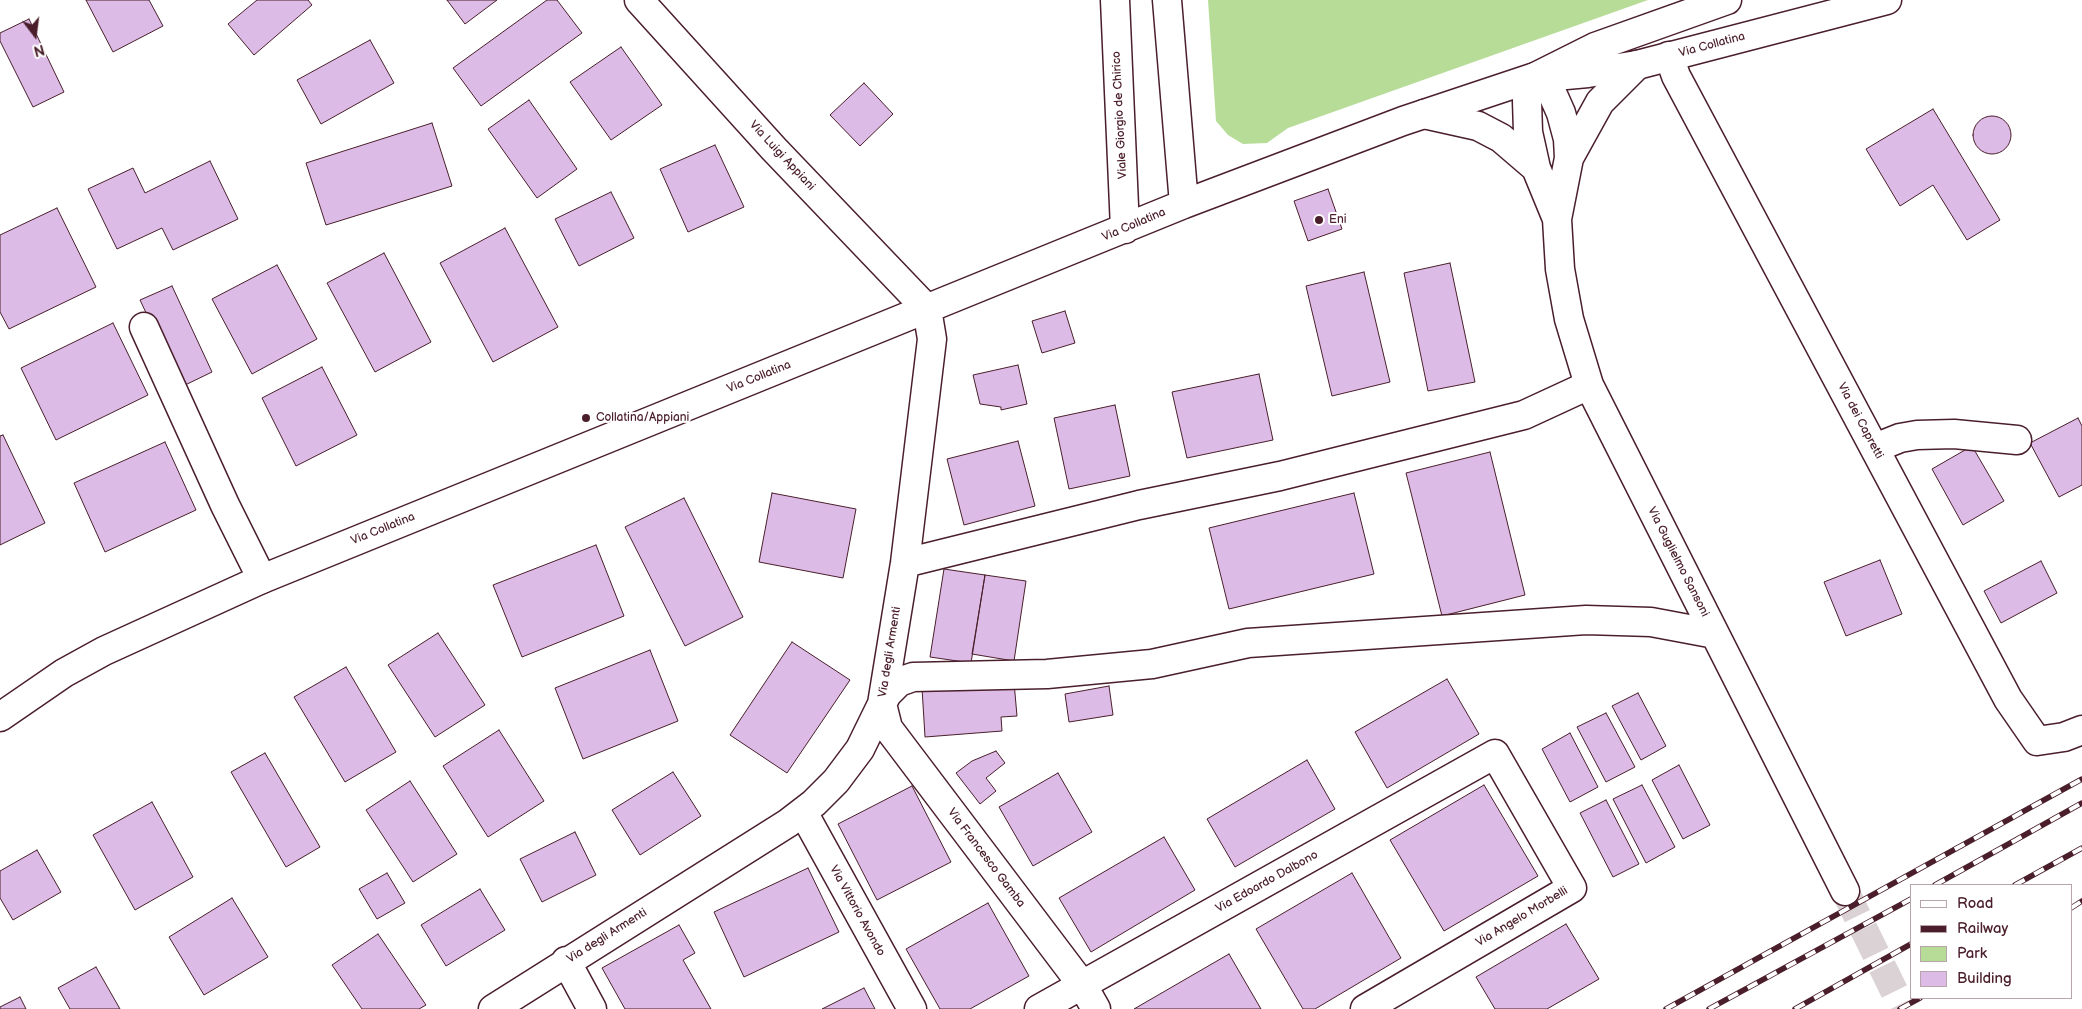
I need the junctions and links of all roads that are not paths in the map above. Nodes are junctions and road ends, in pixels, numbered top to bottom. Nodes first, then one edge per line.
1 (639, 0) edge
2 (1115, 0) edge
3 (1167, 0) edge
4 (1727, 0) edge
5 (1887, 0) edge
6 (1670, 56) junction
7 (1637, 65) junction
8 (1535, 77) junction
9 (1424, 114) junction
10 (1570, 158) junction
11 (1536, 168) junction
12 (1184, 204) junction
13 (1557, 219) junction
14 (1125, 229) junction
15 (927, 309) junction
16 (144, 327) dead end
17 (1589, 385) junction
18 (2017, 440) dead end
19 (1875, 448) junction
20 (905, 563) junction
21 (262, 579) junction
22 (1715, 634) junction
23 (882, 704) junction
24 (0, 717) edge
25 (2082, 730) edge
26 (1495, 754) joint
27 (803, 812) junction
28 (1845, 891) tunnel mouth
29 (566, 961) junction
30 (1083, 986) junction
31 (493, 1009) edge
32 (592, 1009) edge
33 (912, 1009) edge
34 (1039, 1009) edge
35 (1096, 1009) edge
36 (1365, 1009) edge

1 - 15 street, Via Luigi Appiani
2 - 14 street, Viale Giorgio de Chirico
3 - 12 street
4 - 8 street, Via Collatina
5 - 6 street, Via Collatina
6 - 7 street, Via Collatina
6 - 19 street, Via dei Capretti
7 - 8 street, Via Collatina
7 - 10 street
8 - 9 street, Via Collatina
8 - 10 street
8 - 11 street
9 - 11 street
9 - 12 street, Via Collatina
10 - 13 street
11 - 13 street
12 - 14 street, Via Collatina
13 - 17 street, Via Guglielmo Sansoni
14 - 15 street, Via Collatina
15 - 20 street, Via degli Armenti
15 - 21 street, Via Collatina
16 - 21 street
17 - 20 street
17 - 22 street, Via Guglielmo Sansoni
18 - 19 street
19 - 25 street, Via dei Capretti
20 - 23 street, Via degli Armenti
21 - 24 street, Via Collatina
22 - 23 street
22 - 28 street, Via Guglielmo Sansoni
23 - 27 street, Via degli Armenti
23 - 30 street, Via Francesco Gamba
26 - 30 street, Via Edoardo Dalbono
26 - 36 street, Via Angelo Morbelli
27 - 29 street, Via degli Armenti
27 - 33 street, Via Vittorio Avondo
29 - 31 street, Via degli Armenti
29 - 32 street
30 - 34 street, Via Edoardo Dalbono
30 - 35 street, Via Francesco Gamba

